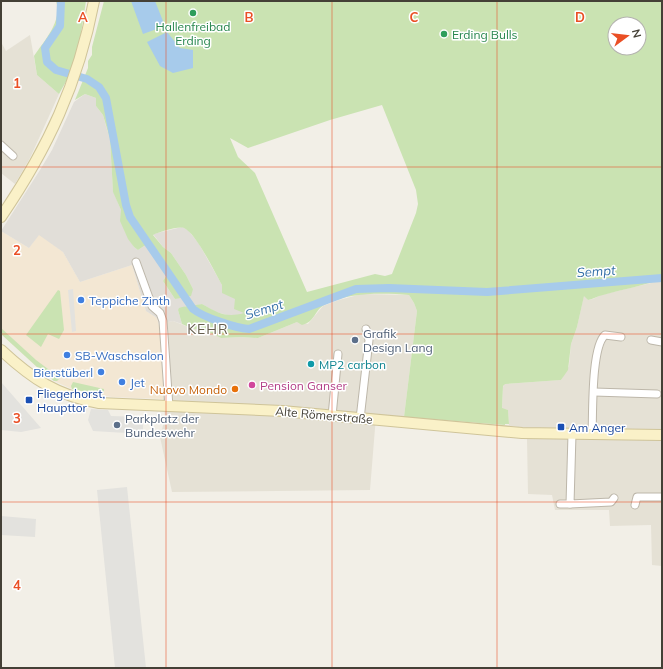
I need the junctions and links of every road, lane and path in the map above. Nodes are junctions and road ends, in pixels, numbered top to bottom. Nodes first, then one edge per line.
1 (94, 1) edge
2 (1, 145) edge
3 (13, 156) dead end
4 (1, 217) edge
5 (136, 262) dead end
6 (366, 329) dead end
7 (621, 337) dead end
8 (651, 340) dead end
9 (662, 342) edge
10 (1, 350) edge
11 (338, 354) dead end
12 (594, 392) junction
13 (657, 394) dead end
14 (169, 407) junction
15 (332, 416) junction
16 (360, 419) junction
17 (572, 434) junction
18 (592, 434) junction
19 (662, 435) edge
20 (662, 497) edge
21 (614, 498) dead end
22 (560, 504) dead end
23 (570, 504) junction
24 (634, 505) dead end

1 - 4 main road
2 - 3 street
5 - 14 street
6 - 16 street
7 - 12 street
8 - 9 street
10 - 14 main road, Alte Römerstraße
11 - 15 street
12 - 13 street
12 - 18 street
14 - 15 main road, Alte Römerstraße
15 - 16 main road, Alte Römerstraße
16 - 17 main road, Alte Römerstraße
17 - 18 main road, Alte Römerstraße
17 - 23 street
18 - 19 main road, Alte Römerstraße
20 - 24 street
21 - 23 street
22 - 23 street

